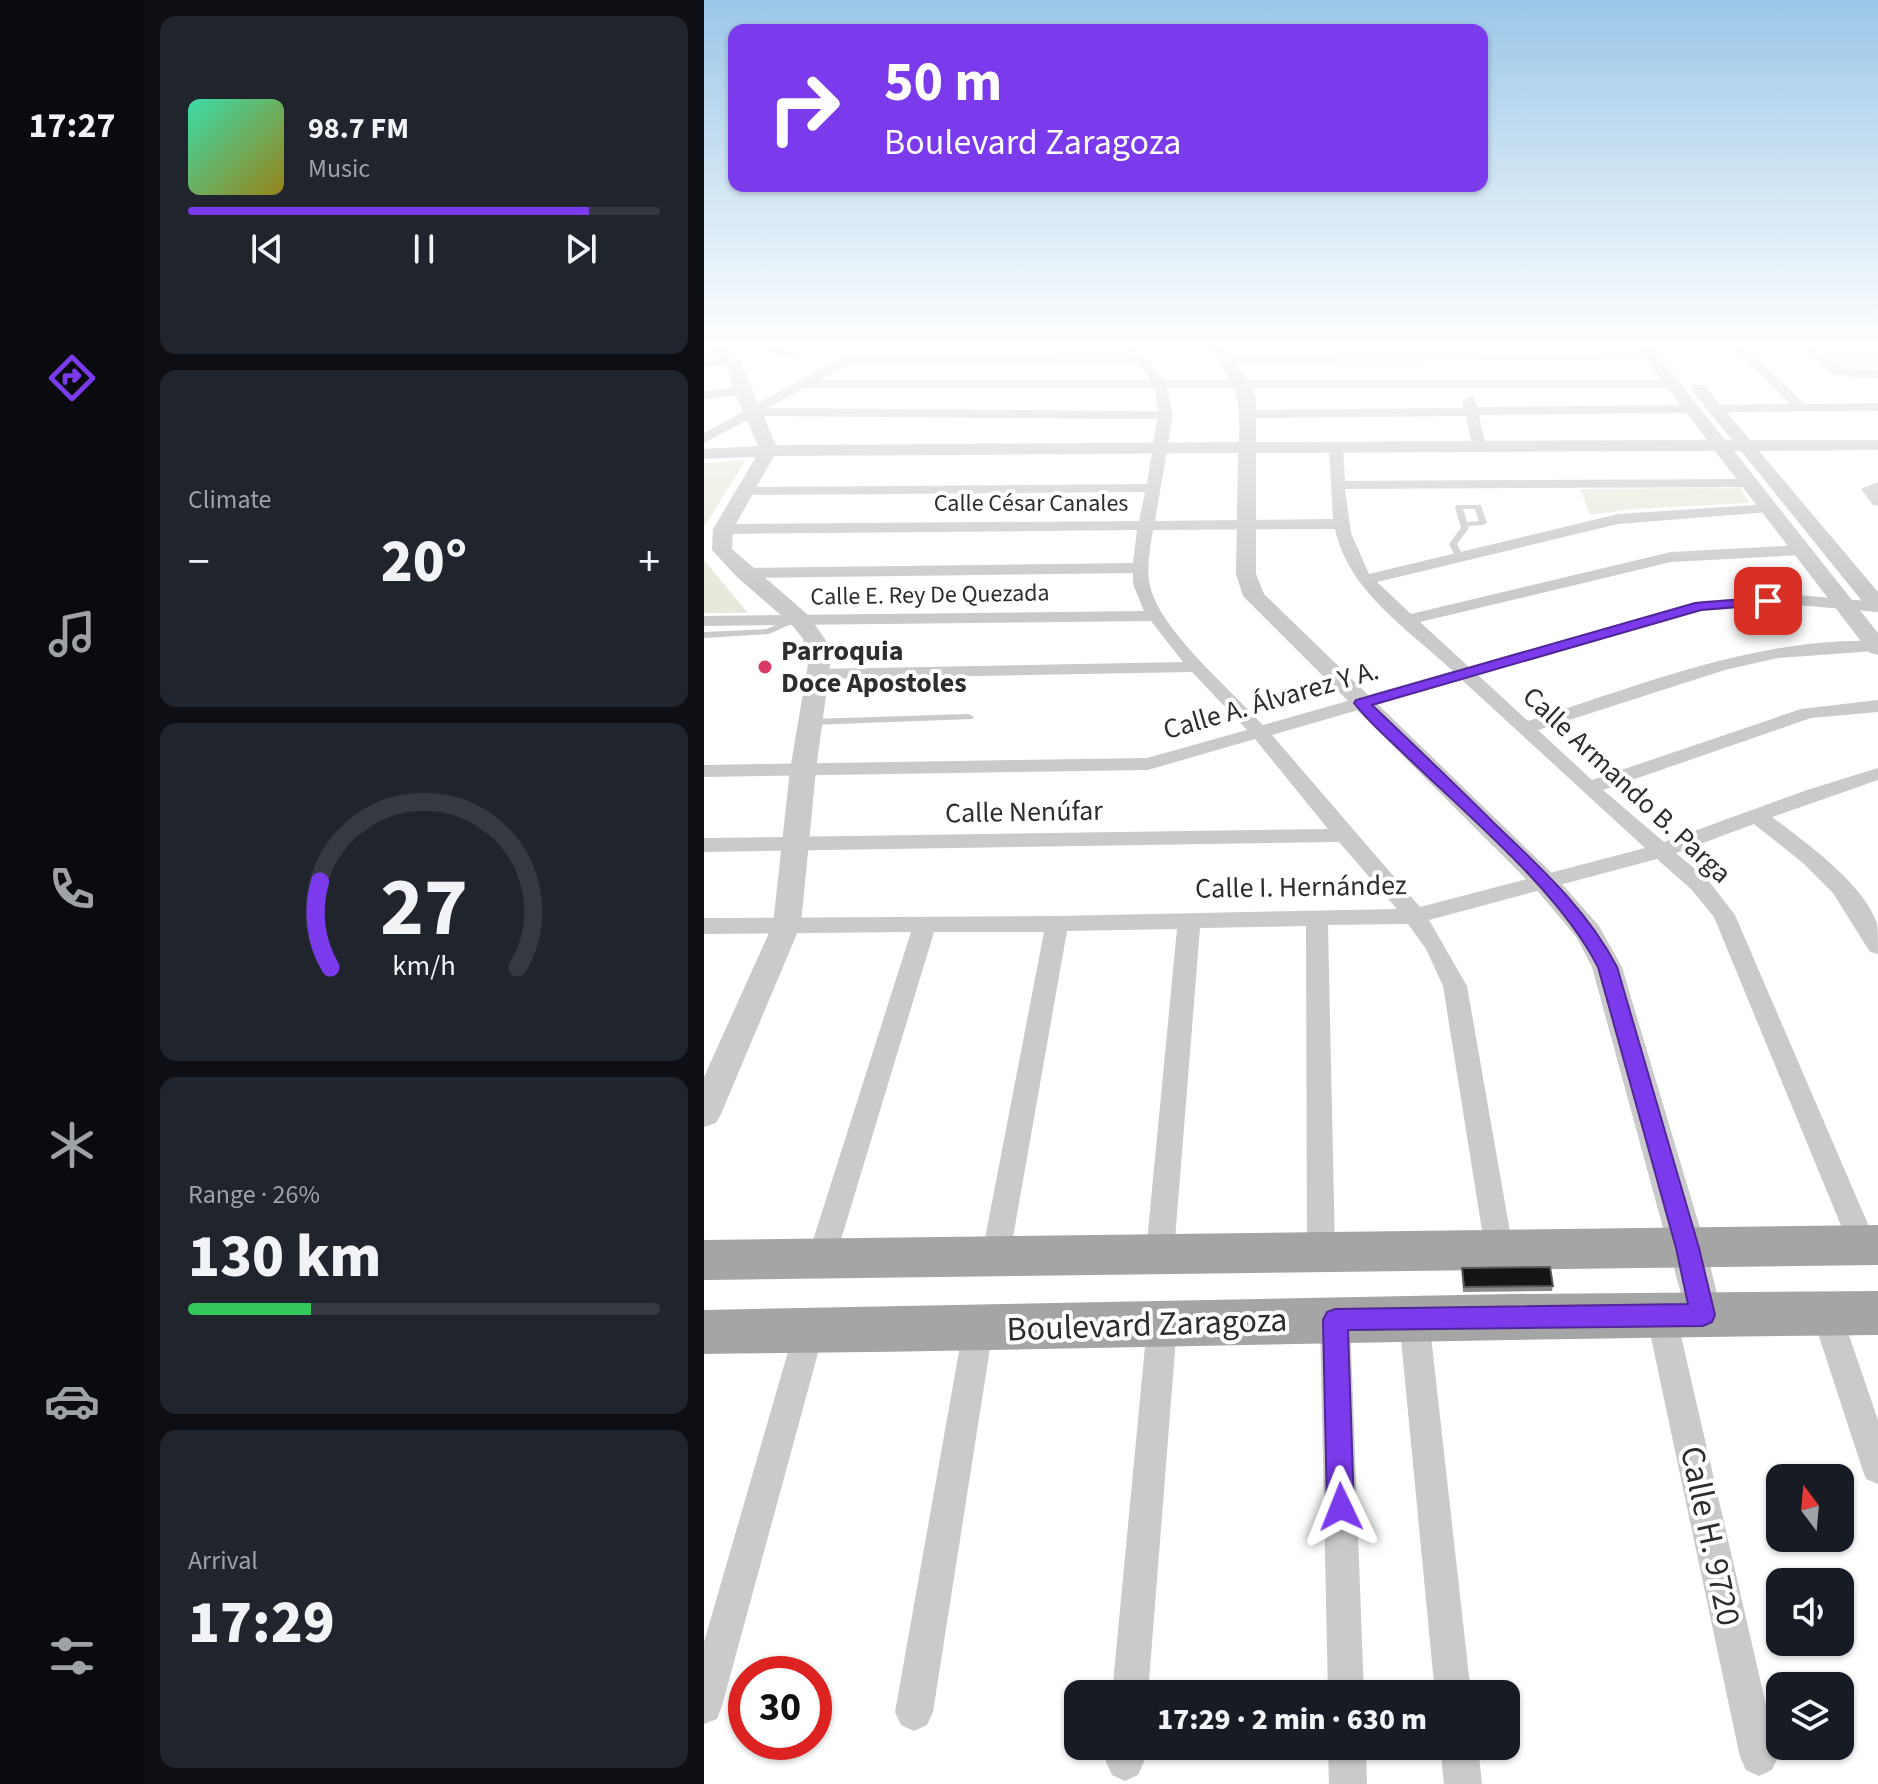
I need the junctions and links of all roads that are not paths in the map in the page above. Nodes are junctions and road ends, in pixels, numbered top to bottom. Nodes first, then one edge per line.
1 (725, 427) edge
2 (759, 427) edge
3 (1164, 427) edge
4 (1248, 427) edge
5 (1475, 427) edge
6 (1707, 427) edge
7 (1733, 427) edge
8 (704, 439) edge
9 (1878, 445) edge
10 (1721, 446) junction
11 (1749, 446) junction
12 (1479, 447) junction
13 (1336, 448) junction
14 (1160, 449) junction
15 (1248, 449) junction
16 (769, 450) junction
17 (704, 454) edge
18 (1750, 483) junction
19 (1339, 485) junction
20 (1153, 488) junction
21 (747, 491) junction
22 (1770, 508) junction
23 (1340, 524) junction
24 (1466, 524) dead end
25 (1148, 526) junction
26 (1245, 526) junction
27 (723, 529) junction
28 (1802, 550) junction
29 (1460, 557) junction
30 (1142, 568) junction
31 (744, 573) junction
32 (1365, 580) junction
33 (1842, 602) junction
34 (1878, 606) edge
35 (1157, 616) junction
36 (797, 620) junction
37 (1407, 620) junction
38 (704, 621) edge
39 (704, 635) edge
40 (1877, 647) edge
41 (1198, 667) junction
42 (1465, 673) junction
43 (819, 674) junction
44 (1362, 703) junction
45 (1878, 706) edge
46 (969, 717) dead end
47 (811, 722) junction
48 (1525, 728) junction
49 (1261, 733) junction
50 (803, 770) junction
51 (704, 771) edge
52 (1875, 780) edge
53 (1589, 788) junction
54 (1757, 816) junction
55 (1344, 835) junction
56 (794, 844) junction
57 (704, 845) edge
58 (1661, 851) junction
59 (1545, 882) junction
60 (1416, 916) junction
61 (1317, 918) junction
62 (1189, 919) junction
63 (787, 924) junction
64 (925, 924) junction
65 (1057, 924) junction
66 (704, 926) edge
67 (1878, 946) edge
68 (704, 1114) edge
69 (1870, 1245) edge
70 (1688, 1248) junction
71 (1499, 1249) junction
72 (1321, 1251) junction
73 (1160, 1252) junction
74 (996, 1254) junction
75 (822, 1256) junction
76 (704, 1260) edge
77 (1878, 1313) edge
78 (1682, 1314) junction
79 (1827, 1315) junction
80 (1414, 1318) junction
81 (1335, 1320) junction
82 (1162, 1325) junction
83 (978, 1329) junction
84 (809, 1331) junction
85 (704, 1332) edge
86 (1878, 1468) edge
87 (1131, 1680) edge
88 (1346, 1680) edge
89 (1452, 1680) edge
90 (704, 1706) edge
91 (914, 1712) dead end
92 (1759, 1757) dead end
93 (1347, 1760) edge
94 (1460, 1760) edge
95 (1348, 1784) edge
96 (1463, 1784) edge

1 - 8 street
2 - 16 street
3 - 14 street
4 - 15 street
5 - 12 street
6 - 10 street
7 - 11 street
9 - 11 street
10 - 11 street
10 - 12 street
10 - 18 street
11 - 34 street
12 - 13 street
13 - 15 street
13 - 19 street, Calle Armando B. Parga
14 - 15 street
14 - 16 street
14 - 20 street
15 - 26 street
16 - 17 street
16 - 21 street
18 - 19 street
18 - 22 street
19 - 23 street, Calle Armando B. Parga
20 - 21 street
20 - 25 street
21 - 27 street
22 - 28 street
22 - 29 street
23 - 26 street, Calle César Canales
23 - 32 street, Calle Armando B. Parga
24 - 29 lane
25 - 26 street, Calle César Canales
25 - 27 street, Calle César Canales
25 - 30 street
26 - 44 street
27 - 31 street
28 - 33 street
28 - 37 street
29 - 32 street
30 - 31 street
30 - 35 street
31 - 36 street
32 - 37 street, Calle Armando B. Parga
33 - 34 street, Calle A. Álvarez Y A.
33 - 40 street
33 - 42 street, Calle A. Álvarez Y A.
35 - 36 street, Calle E. Rey De Quezada
35 - 41 street
36 - 38 street, Calle E. Rey De Quezada
36 - 39 lane
36 - 43 street
37 - 42 street, Calle Armando B. Parga
40 - 48 street
41 - 43 street
41 - 49 street
42 - 44 street, Calle A. Álvarez Y A.
42 - 48 street, Calle Armando B. Parga
43 - 47 street
44 - 49 street, Calle A. Álvarez Y A.
44 - 59 street
45 - 53 street
46 - 47 lane
47 - 50 street
48 - 53 street, Calle Armando B. Parga
49 - 50 street, Calle A. Álvarez Y A.
49 - 55 street
50 - 51 street, Calle A. Álvarez Y A.
50 - 56 street
52 - 54 street, Calle I. Hernández
53 - 58 street, Calle Armando B. Parga
54 - 58 street, Calle I. Hernández
54 - 67 street
55 - 56 street, Calle Nenúfar
55 - 60 street
56 - 57 street, Calle Nenúfar
56 - 63 street
58 - 59 street, Calle I. Hernández
58 - 69 street, Calle Armando B. Parga
59 - 60 street, Calle I. Hernández
59 - 70 street
60 - 61 street, Calle I. Hernández
60 - 71 street
61 - 62 street, Calle I. Hernández
61 - 72 street
62 - 65 street, Calle I. Hernández
62 - 73 street
63 - 64 street, Calle I. Hernández
63 - 66 street, Calle I. Hernández
63 - 68 street
64 - 65 street, Calle I. Hernández
64 - 75 street
65 - 74 street
69 - 70 main road
70 - 71 main road
70 - 78 street
71 - 72 main road
72 - 73 main road
73 - 74 main road
74 - 75 main road
75 - 76 main road
77 - 79 main road, Boulevard Zaragoza
78 - 79 main road, Boulevard Zaragoza
78 - 80 main road, Boulevard Zaragoza
78 - 92 street, Calle H. 9720
79 - 86 street
80 - 81 main road, Boulevard Zaragoza
80 - 89 street
81 - 82 main road, Boulevard Zaragoza
81 - 88 street
82 - 83 main road, Boulevard Zaragoza
82 - 87 street
83 - 84 main road, Boulevard Zaragoza
83 - 91 street
84 - 85 main road, Boulevard Zaragoza
84 - 90 street
93 - 95 street
94 - 96 street

